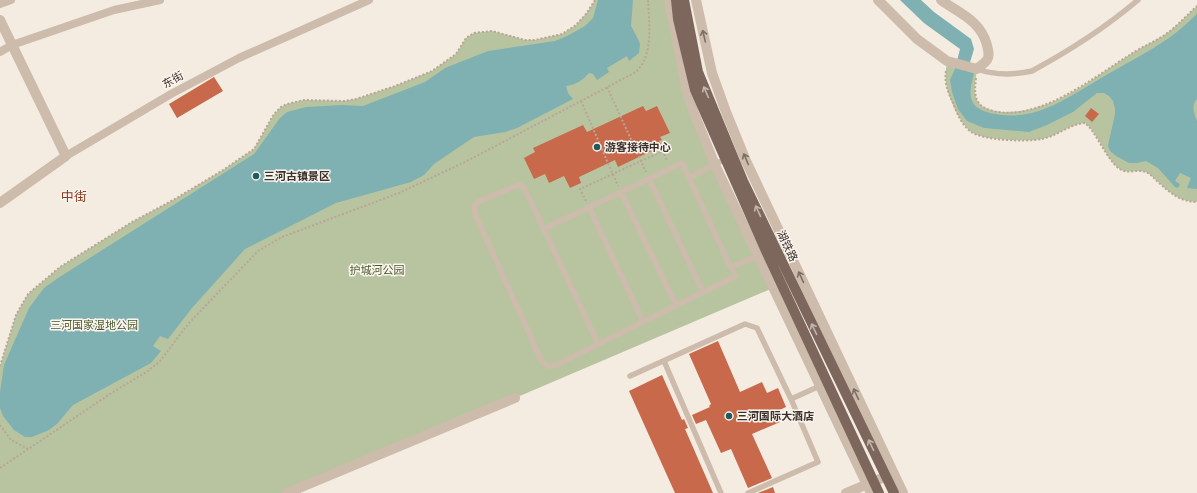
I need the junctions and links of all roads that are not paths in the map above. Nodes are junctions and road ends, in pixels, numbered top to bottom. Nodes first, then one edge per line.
1 (11, 0) edge
2 (160, 0) edge
3 (369, 0) edge
4 (669, 0) edge
5 (676, 0) edge
6 (684, 0) edge
7 (696, 0) edge
8 (878, 0) edge
9 (942, 0) edge
10 (1138, 0) edge
11 (130, 3) edge
12 (0, 4) edge
13 (0, 20) edge
14 (12, 45) junction
15 (0, 52) edge
16 (977, 69) junction
17 (66, 156) junction
18 (729, 157) junction
19 (715, 165) junction
20 (689, 178) junction
21 (649, 179) junction
22 (620, 192) junction
23 (0, 203) edge
24 (589, 208) junction
25 (544, 229) junction
26 (766, 251) junction
27 (731, 268) junction
28 (703, 292) junction
29 (676, 305) junction
30 (643, 322) junction
31 (598, 344) junction
32 (664, 361) junction
33 (630, 376) dead end
34 (824, 384) junction
35 (515, 398) dead end
36 (791, 399) junction
37 (886, 476) junction
38 (871, 486) edge
39 (293, 492) edge
40 (721, 493) edge
41 (748, 493) edge
42 (846, 493) edge
43 (879, 493) edge
44 (894, 493) edge
45 (903, 493) edge

1 - 12 street
2 - 11 street
3 - 17 street, 东街
4 - 19 street
5 - 18 main road, 湖铁路
18 -> 6 main road, 湖铁路
45 -> 7 street
8 - 16 street
9 - 16 street
10 - 16 lane
11 - 14 street
13 - 14 street
14 - 15 street
14 - 17 street
17 - 23 street, 东街
18 - 19 lane
18 - 26 main road, 湖铁路
19 - 20 lane
19 - 26 street
20 - 21 lane
20 - 27 lane
21 - 22 lane
21 - 28 lane
22 - 24 lane
22 - 29 lane
24 - 25 lane
24 - 30 lane
25 - 31 lane
25 - 31 lane
26 - 27 lane
26 - 34 main road, 湖铁路
37 -> 26 main road, 湖铁路
27 - 28 lane
28 - 29 lane
29 - 30 lane
30 - 31 lane
32 - 33 lane
32 - 36 lane
32 - 40 lane
34 - 36 lane
34 - 38 main road, 湖铁路
35 - 39 street
36 - 41 lane
37 - 38 street
37 - 44 main road, 湖铁路
38 - 42 street
38 - 43 main road, 湖铁路

